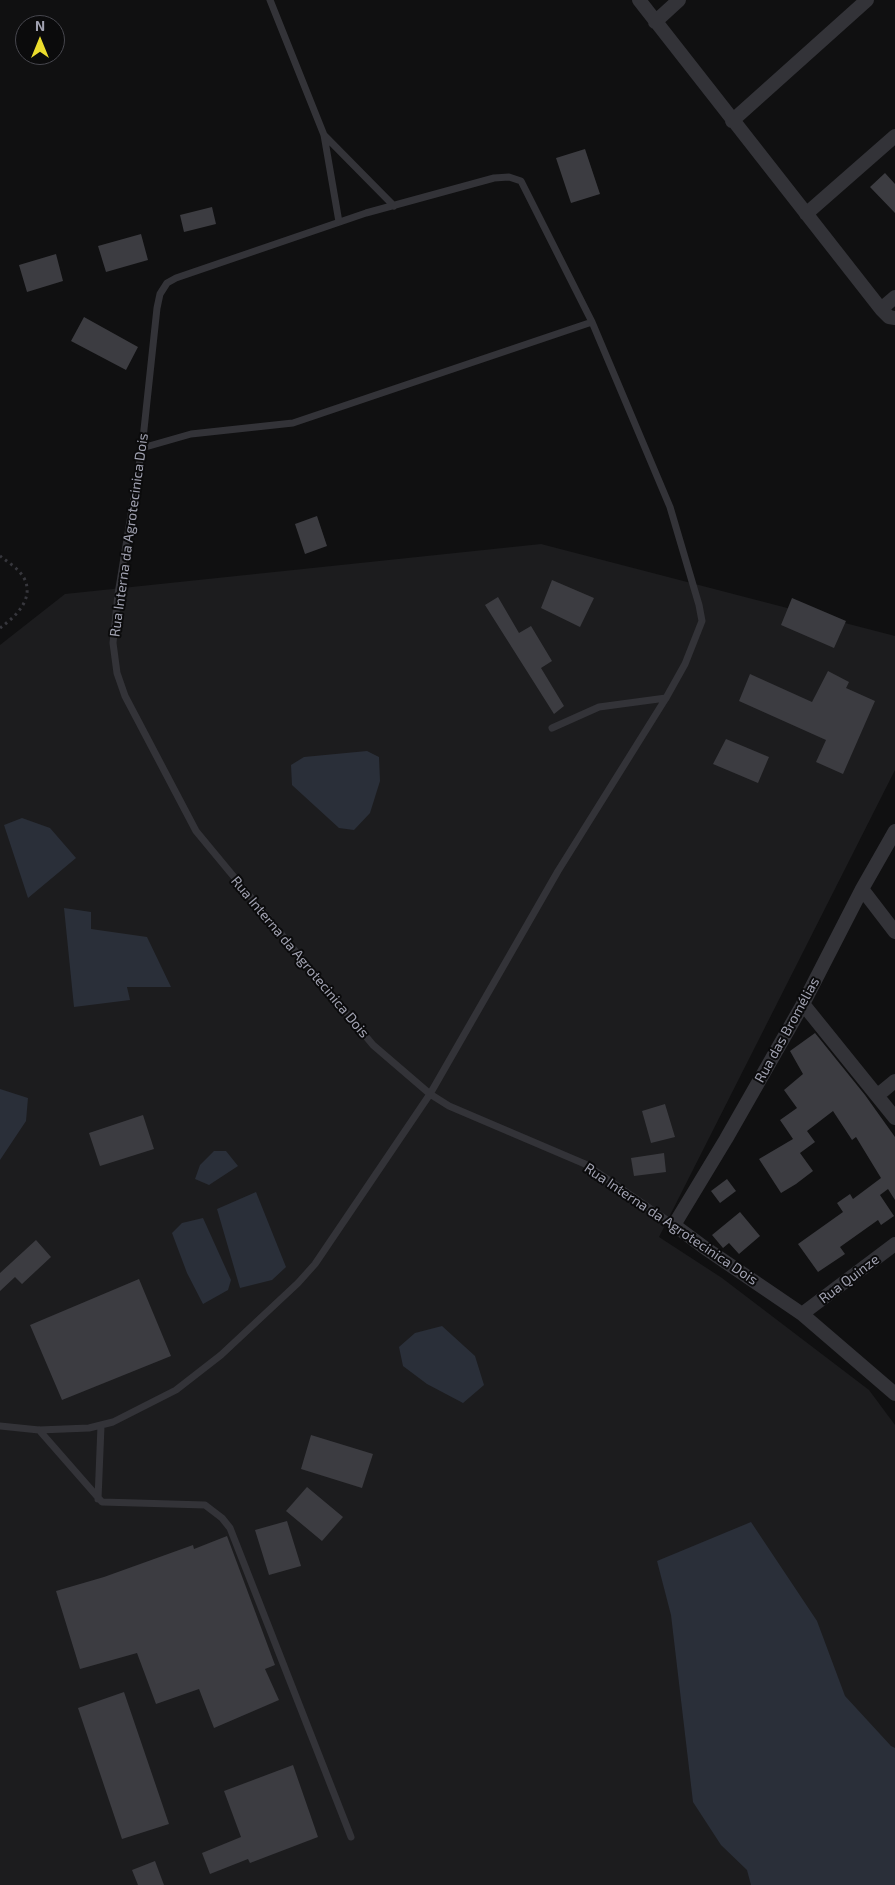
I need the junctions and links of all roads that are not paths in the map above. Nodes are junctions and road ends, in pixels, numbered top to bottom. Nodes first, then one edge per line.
1 (270, 0) edge
2 (639, 0) edge
3 (679, 0) edge
4 (867, 0) edge
5 (655, 22) junction
6 (732, 120) junction
7 (324, 135) junction
8 (895, 136) edge
9 (394, 206) junction
10 (806, 214) junction
11 (339, 222) junction
12 (895, 297) edge
13 (881, 310) junction
14 (895, 318) edge
15 (592, 322) junction
16 (142, 448) junction
17 (666, 698) junction
18 (552, 728) dead end
19 (895, 831) edge
20 (862, 889) junction
21 (895, 932) edge
22 (803, 1004) junction
23 (895, 1082) edge
24 (430, 1094) junction
25 (878, 1095) junction
26 (895, 1118) edge
27 (674, 1225) junction
28 (895, 1244) edge
29 (802, 1314) junction
30 (895, 1394) edge
31 (0, 1426) edge
32 (101, 1426) junction
33 (39, 1430) junction
34 (98, 1499) junction
35 (350, 1837) dead end

1 - 7 lane
2 - 5 street
3 - 5 street
4 - 6 street
5 - 6 street
6 - 10 street
7 - 9 lane
7 - 11 lane
8 - 10 street
9 - 11 lane
9 - 15 lane
10 - 13 street
11 - 16 lane, Rua Interna da Agrotecinica Dois
12 - 13 street
13 - 14 street
15 - 16 lane
15 - 17 lane
16 - 24 lane, Rua Interna da Agrotecinica Dois
17 - 18 lane
17 - 24 lane
19 - 20 street, Rua das Bromélias
20 - 21 street
20 - 22 street, Rua das Bromélias
22 - 25 street
22 - 27 street, Rua das Bromélias
23 - 25 street
24 - 27 lane, Rua Interna da Agrotecinica Dois
24 - 32 lane
25 - 26 street
27 - 29 street, Rua Interna da Agrotecinica Dois
28 - 29 street, Rua Quinze
29 - 30 street, Rua Interna da Agrotecinica Dois
31 - 33 lane
32 - 33 lane
32 - 34 lane
33 - 34 lane
34 - 35 lane

